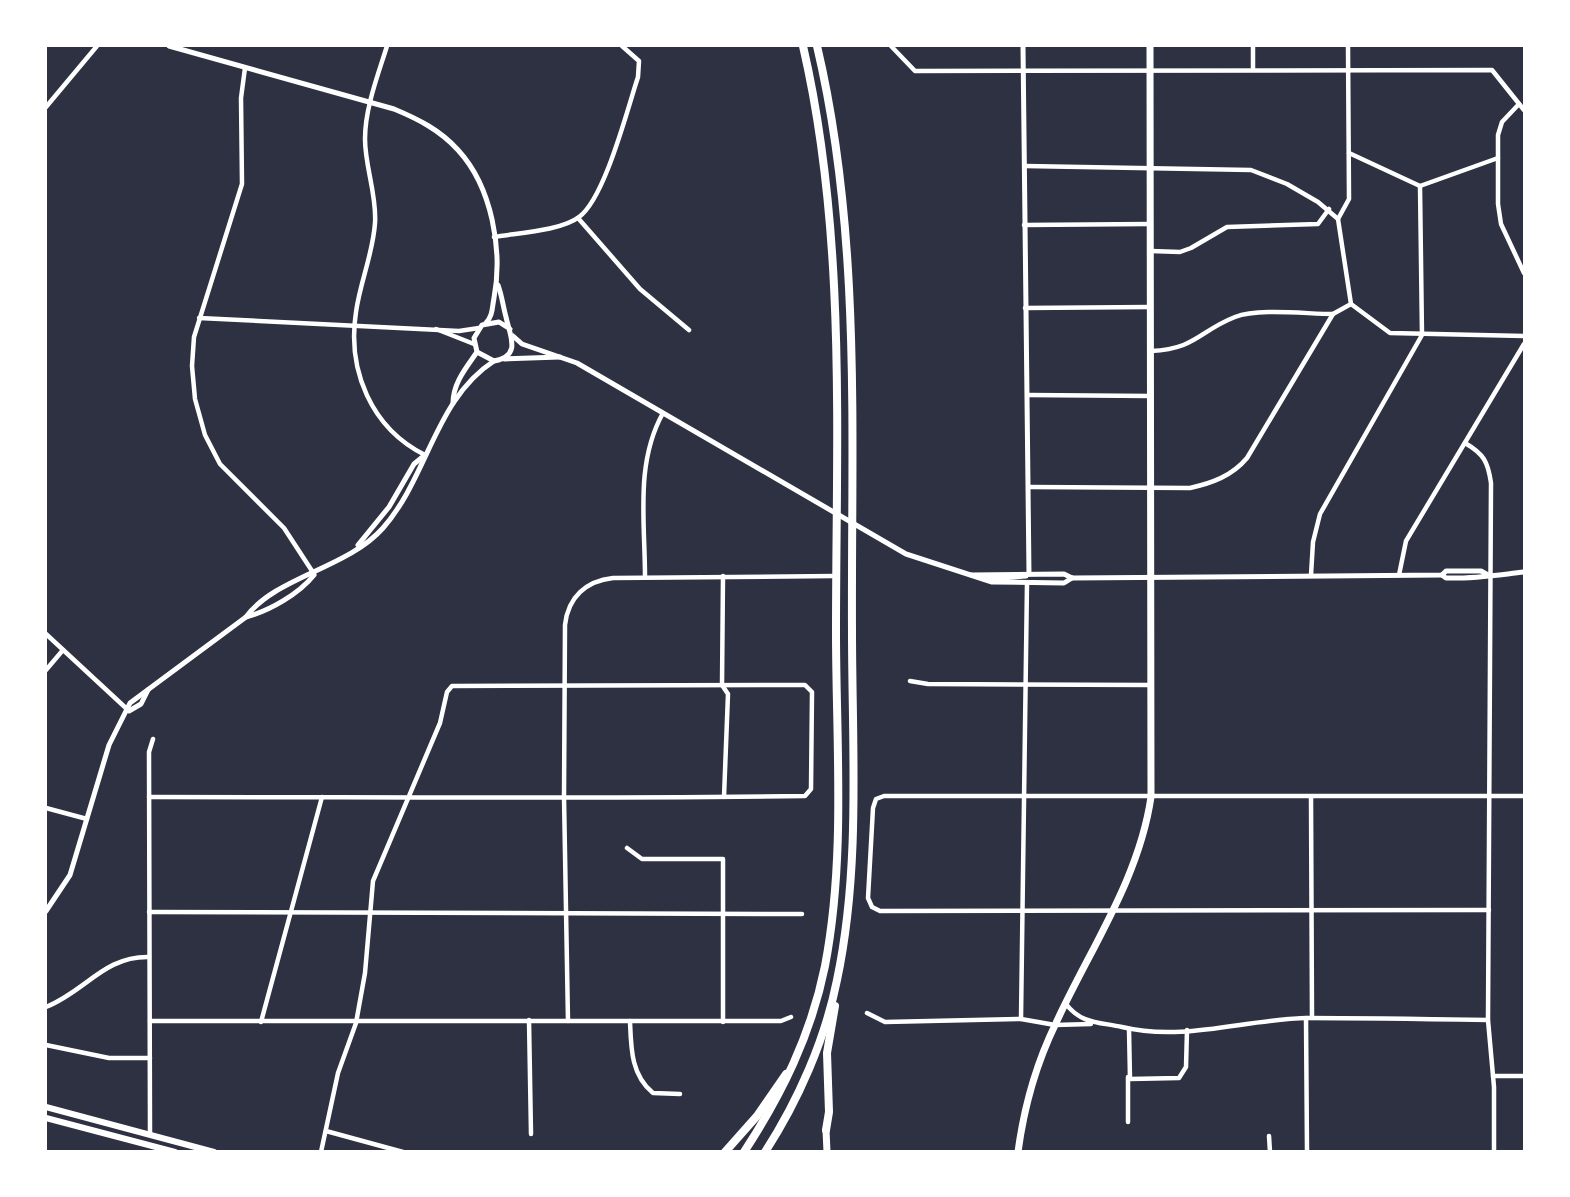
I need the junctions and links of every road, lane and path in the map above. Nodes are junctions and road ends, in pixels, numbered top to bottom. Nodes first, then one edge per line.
1 (97, 46) edge
2 (169, 46) edge
3 (387, 46) edge
4 (622, 46) edge
5 (803, 46) edge
6 (817, 46) edge
7 (891, 46) edge
8 (1023, 46) edge
9 (1150, 46) edge
10 (1253, 46) edge
11 (1348, 46) edge
12 (245, 68) junction
13 (1253, 68) junction
14 (1023, 69) junction
15 (1150, 69) junction
16 (1348, 69) junction
17 (371, 102) junction
18 (1519, 104) junction
19 (46, 107) edge
20 (1524, 110) edge
21 (1349, 153) junction
22 (1498, 158) junction
23 (1025, 166) junction
24 (1150, 168) junction
25 (1420, 186) junction
26 (1329, 209) junction
27 (578, 218) junction
28 (1338, 219) junction
29 (1150, 224) junction
30 (1024, 225) junction
31 (494, 237) junction
32 (1150, 251) junction
33 (1524, 273) edge
34 (498, 285) junction
35 (1351, 304) junction
36 (1150, 307) junction
37 (1025, 308) junction
38 (1333, 314) junction
39 (199, 318) junction
40 (486, 323) junction
41 (355, 324) junction
42 (478, 328) junction
43 (435, 329) junction
44 (510, 329) junction
45 (689, 330) dead end
46 (1422, 335) junction
47 (513, 336) junction
48 (1524, 336) edge
49 (474, 344) junction
50 (1524, 344) edge
51 (1150, 351) junction
52 (477, 352) junction
53 (560, 357) junction
54 (497, 360) junction
55 (1028, 395) junction
56 (1150, 396) junction
57 (453, 402) junction
58 (663, 413) junction
59 (1465, 443) junction
60 (425, 455) junction
61 (1030, 487) junction
62 (1150, 487) junction
63 (1524, 572) edge
64 (314, 574) junction
65 (1029, 574) junction
66 (964, 575) junction
67 (1311, 575) junction
68 (1399, 575) junction
69 (1488, 575) junction
70 (723, 576) junction
71 (836, 576) junction
72 (645, 577) junction
73 (974, 578) junction
74 (1072, 578) junction
75 (1150, 579) junction
76 (1027, 583) junction
77 (46, 634) edge
78 (64, 650) junction
79 (46, 670) edge
80 (909, 681) dead end
81 (566, 685) junction
82 (722, 685) junction
83 (1024, 685) junction
84 (1150, 685) junction
85 (129, 711) junction
86 (153, 739) dead end
87 (564, 796) junction
88 (1022, 796) junction
89 (1524, 796) edge
90 (149, 797) junction
91 (321, 797) junction
92 (408, 797) junction
93 (724, 797) junction
94 (1151, 797) junction
95 (1311, 797) junction
96 (1489, 797) junction
97 (46, 808) edge
98 (88, 819) junction
99 (626, 848) dead end
100 (1489, 910) junction
101 (46, 911) edge
102 (149, 912) junction
103 (372, 912) junction
104 (566, 912) junction
105 (723, 912) junction
106 (1021, 912) junction
107 (1112, 912) junction
108 (1311, 912) junction
109 (290, 913) junction
110 (802, 914) dead end
111 (149, 957) junction
112 (837, 982) junction
113 (1066, 1003) junction
114 (46, 1007) edge
115 (867, 1013) dead end
116 (791, 1017) dead end
117 (1309, 1018) junction
118 (529, 1020) junction
119 (1021, 1020) junction
120 (1488, 1020) junction
121 (150, 1021) junction
122 (568, 1021) junction
123 (630, 1021) junction
124 (261, 1022) junction
125 (723, 1022) junction
126 (355, 1023) junction
127 (1093, 1023) junction
128 (1055, 1025) junction
129 (1129, 1029) junction
130 (1187, 1031) junction
131 (46, 1045) edge
132 (150, 1058) junction
133 (796, 1060) junction
134 (1128, 1074) junction
135 (1493, 1076) junction
136 (1524, 1076) edge
137 (680, 1094) dead end
138 (46, 1107) edge
139 (46, 1118) edge
140 (1128, 1122) dead end
141 (826, 1130) joint
142 (326, 1131) junction
143 (531, 1134) dead end
144 (150, 1135) junction
145 (1269, 1136) dead end
146 (151, 1148) edge
147 (175, 1152) edge
148 (214, 1152) edge
149 (321, 1152) edge
150 (403, 1152) edge
151 (725, 1152) edge
152 (744, 1152) edge
153 (765, 1152) edge
154 (827, 1152) edge
155 (1018, 1152) edge
156 (1270, 1152) edge
157 (1307, 1152) edge
158 (1494, 1152) edge

1 - 19 street
2 - 12 street
3 - 17 street
4 - 27 street
5 - 71 highway
6 - 112 highway
7 - 14 street
8 - 14 street
9 - 15 main road
10 - 13 street
11 - 16 street
12 - 17 street
12 - 39 street
13 - 15 street
13 - 16 street
14 - 15 street
14 - 23 street
15 - 24 main road
16 - 18 street
16 - 21 street
17 - 31 street
17 - 41 street
18 - 20 street
18 - 22 street
21 - 25 street
21 - 28 street
22 - 25 street
22 - 33 street
23 - 24 street
23 - 30 street
24 - 26 street
24 - 29 main road
25 - 46 street
26 - 28 street
26 - 32 street
27 - 31 street
27 - 45 street
28 - 35 street
29 - 30 street
29 - 32 main road
30 - 37 street
31 - 34 street
32 - 36 main road
34 - 40 street
34 - 44 street
35 - 38 street
35 - 46 street
36 - 37 street
36 - 51 main road
37 - 55 street
38 - 51 street
38 - 62 street
39 - 41 street
39 - 64 street
40 - 42 street
40 - 44 street
41 - 43 street
41 - 60 street
42 - 43 street
42 - 49 street
43 - 49 street
44 - 47 street
46 - 48 street
46 - 67 street
47 - 53 street
47 - 54 street
49 - 52 street
50 - 59 street
51 - 56 main road
52 - 54 street
52 - 57 street
53 - 54 street
53 - 58 street
54 - 57 street
55 - 56 street
55 - 61 street
56 - 62 main road
57 - 60 street
58 - 66 street
58 - 72 street
59 - 68 street
59 - 69 street
60 - 64 street
61 - 62 street
61 - 65 street
62 - 75 main road
63 - 69 street
64 - 85 street
65 - 66 street
65 - 73 street
65 - 74 street
66 - 73 street
67 - 68 street
67 - 75 street
68 - 69 street
69 - 96 street
70 - 71 street
70 - 72 street
70 - 82 street
71 - 133 highway
72 - 81 street
73 - 76 street
74 - 75 street
74 - 76 street
75 - 84 main road
76 - 83 street
77 - 78 street
78 - 79 street
78 - 85 street
80 - 83 street
81 - 82 street
81 - 87 street
81 - 92 street
82 - 93 street
82 - 93 street
83 - 84 street
83 - 88 street
84 - 94 main road
85 - 98 street
86 - 90 street
87 - 92 street
87 - 93 street
87 - 104 street
88 - 94 street
88 - 106 street
88 - 106 street
89 - 96 street
90 - 91 street
90 - 102 street
91 - 92 street
91 - 109 street
92 - 103 street
94 - 95 street
94 - 107 main road
95 - 96 street
95 - 108 street
96 - 100 street
97 - 98 street
98 - 101 street
99 - 105 street
100 - 108 street
100 - 120 street
102 - 109 street
102 - 111 street
103 - 104 street
103 - 109 street
103 - 126 street
104 - 105 street
104 - 122 street
105 - 110 street
105 - 125 street
106 - 107 street
106 - 119 street
107 - 108 street
107 - 113 main road
108 - 117 street
109 - 124 street
111 - 114 street
111 - 121 street
112 - 141 highway
112 - 153 highway
113 - 127 street
113 - 128 main road
115 - 119 street
116 - 125 street
117 - 120 street
117 - 130 street
117 - 157 street
118 - 122 street
118 - 126 street
118 - 143 street
119 - 128 street
120 - 135 street
121 - 124 street
121 - 132 street
122 - 123 street
123 - 125 street
123 - 137 street
124 - 126 street
126 - 142 street
127 - 128 street
127 - 129 street
128 - 155 main road
129 - 130 street
129 - 134 street
130 - 134 street
131 - 132 street
132 - 144 street
133 - 151 highway
133 - 152 highway
134 - 140 street
135 - 136 street
135 - 158 street
138 - 144 main road
139 - 146 main road
141 - 154 main road
142 - 149 street
142 - 150 street
144 - 148 main road
145 - 156 street
146 - 147 main road

